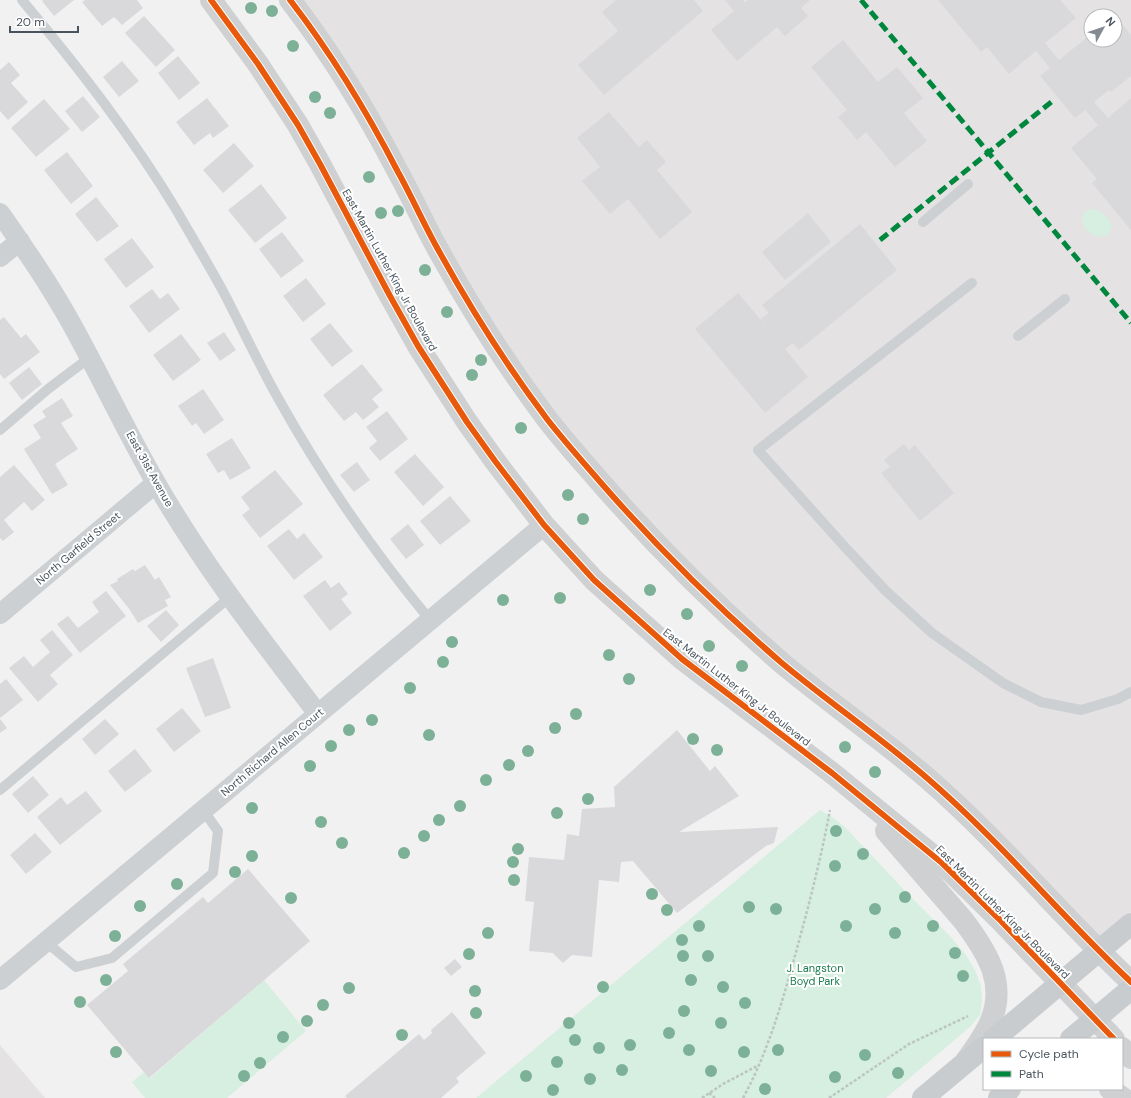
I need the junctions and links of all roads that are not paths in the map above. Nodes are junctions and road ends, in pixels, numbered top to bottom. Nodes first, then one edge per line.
1 (22, 0) edge
2 (211, 0) edge
3 (290, 0) edge
4 (968, 184) dead end
5 (0, 213) edge
6 (923, 222) dead end
7 (20, 241) junction
8 (0, 257) edge
9 (972, 283) dead end
10 (1064, 299) dead end
11 (1018, 336) dead end
12 (89, 358) junction
13 (0, 430) edge
14 (156, 483) junction
15 (544, 525) junction
16 (230, 597) junction
17 (0, 614) edge
18 (430, 620) junction
19 (1131, 692) edge
20 (318, 714) junction
21 (832, 773) junction
22 (0, 790) edge
23 (203, 810) junction
24 (1131, 924) edge
25 (46, 942) junction
26 (1098, 951) junction
27 (0, 980) edge
28 (1061, 982) junction
29 (1131, 982) edge
30 (1131, 989) edge
31 (1095, 1019) junction
32 (995, 1038) edge
33 (1072, 1038) edge
34 (1113, 1038) edge
35 (983, 1048) edge
36 (1123, 1049) edge
37 (1131, 1058) edge
38 (964, 1064) junction
39 (1009, 1090) edge
40 (1111, 1090) edge
41 (923, 1098) edge
42 (999, 1098) edge
43 (1123, 1098) edge

1 - 18 lane
2 - 15 main road, East Martin Luther King Jr Boulevard
3 - 26 main road
4 - 6 lane
5 - 7 street, East 31st Avenue
7 - 8 street
7 - 12 street, East 31st Avenue
9 - 19 lane
10 - 11 lane
12 - 13 lane
12 - 14 street, East 31st Avenue
14 - 16 street, East 31st Avenue
14 - 17 street, North Garfield Street
15 - 18 street, North Richard Allen Court
15 - 21 main road, East Martin Luther King Jr Boulevard
16 - 20 street, East 31st Avenue
16 - 22 lane
18 - 20 street, North Richard Allen Court
20 - 23 street, North Richard Allen Court
21 - 28 main road, East Martin Luther King Jr Boulevard
21 - 38 main road
23 - 25 street, North Richard Allen Court
23 - 25 lane
24 - 26 main road
25 - 27 street, North Richard Allen Court
26 - 28 main road
26 - 29 main road
28 - 31 main road, East Martin Luther King Jr Boulevard
28 - 32 main road
30 - 31 main road
31 - 33 main road
31 - 34 main road, East Martin Luther King Jr Boulevard
35 - 38 main road
36 - 37 main road
38 - 41 main road
39 - 42 main road
40 - 43 main road

